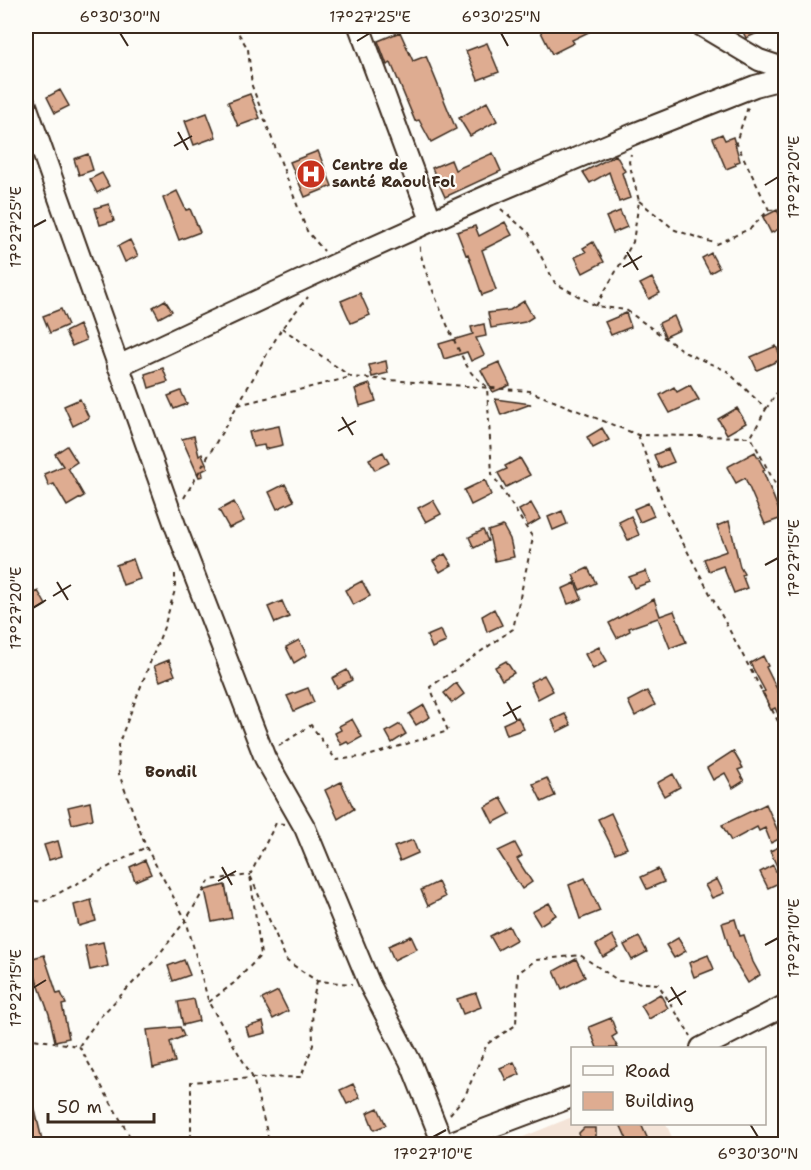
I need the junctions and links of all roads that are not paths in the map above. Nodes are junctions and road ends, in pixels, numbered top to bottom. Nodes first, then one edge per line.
1 (359, 26) edge
2 (702, 26) edge
3 (786, 69) edge
4 (786, 78) edge
5 (26, 105) edge
6 (429, 222) junction
7 (118, 366) junction
8 (786, 1005) edge
9 (697, 1044) edge
10 (571, 1098) edge
11 (442, 1140) edge

1 - 6 street
2 - 3 street
4 - 6 street
5 - 7 street
6 - 7 street
7 - 11 street
8 - 9 street
10 - 11 street

